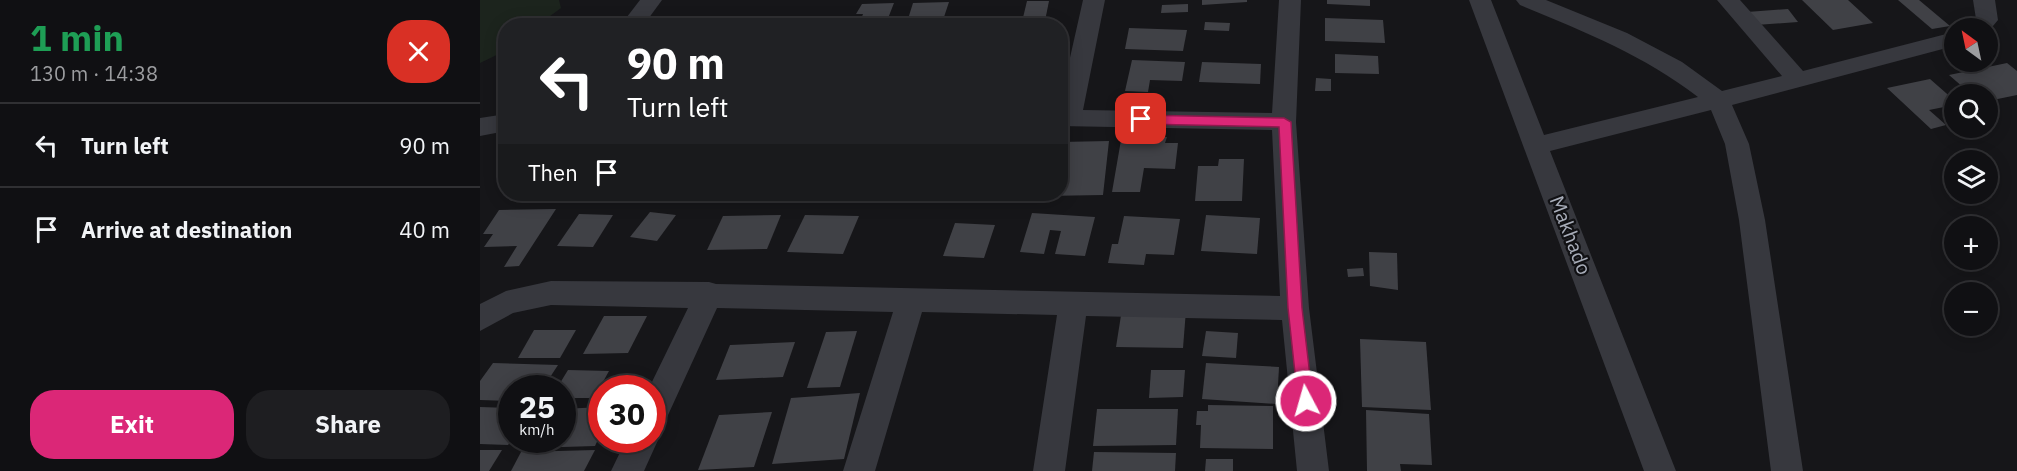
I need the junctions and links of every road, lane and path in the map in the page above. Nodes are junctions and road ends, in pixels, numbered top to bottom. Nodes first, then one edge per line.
1 (651, 0) edge
2 (1094, 0) edge
3 (1290, 0) edge
4 (1480, 0) edge
5 (1527, 0) edge
6 (1728, 0) edge
7 (1984, 0) edge
8 (637, 18) edge
9 (1987, 18) edge
10 (1944, 42) edge
11 (1798, 80) junction
12 (1718, 100) junction
13 (1068, 106) edge
14 (1068, 118) edge
15 (1284, 122) junction
16 (498, 124) edge
17 (480, 127) edge
18 (1537, 146) junction
19 (709, 294) junction
20 (911, 300) junction
21 (1073, 303) junction
22 (1295, 308) junction
23 (480, 319) edge
24 (666, 386) edge
25 (636, 453) edge
26 (627, 471) edge
27 (859, 471) edge
28 (1049, 471) edge
29 (1313, 471) edge
30 (1660, 471) edge
31 (1787, 471) edge

1 - 8 street
2 - 13 street
3 - 15 street
4 - 18 street, Makhado
5 - 12 street
6 - 11 street
7 - 9 street
10 - 11 street
11 - 12 street
12 - 18 street
12 - 31 street
14 - 15 street
15 - 22 street
16 - 17 street
18 - 30 street, Makhado
19 - 20 street
19 - 23 street
19 - 24 street
20 - 21 street
20 - 27 street
21 - 22 street
21 - 28 street
22 - 29 street
25 - 26 street

